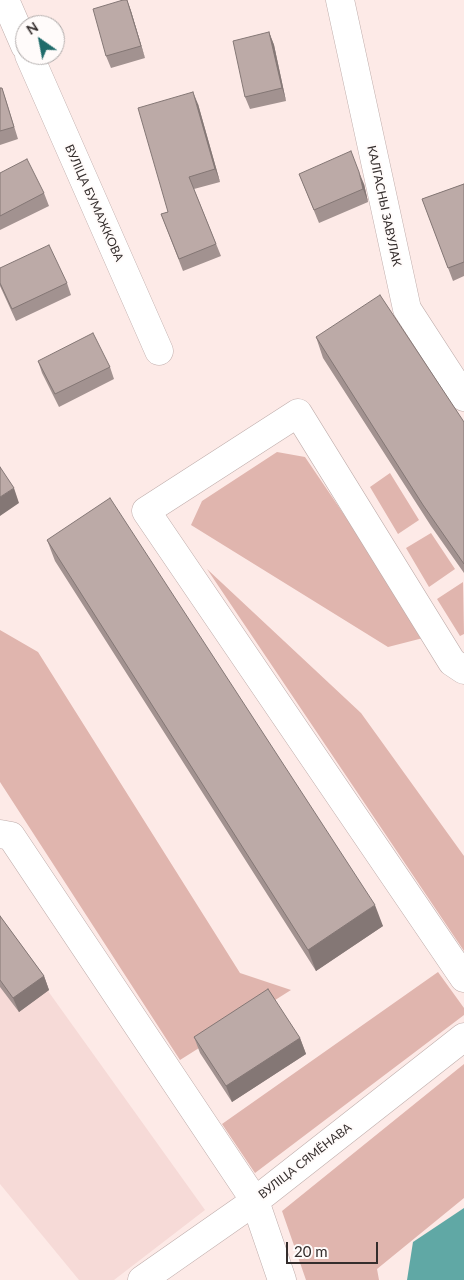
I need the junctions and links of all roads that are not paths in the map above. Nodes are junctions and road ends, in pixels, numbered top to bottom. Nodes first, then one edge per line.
1 (5, 0) edge
2 (340, 0) edge
3 (15, 23) edge
4 (33, 65) edge
5 (159, 351) dead end
6 (464, 397) edge
7 (464, 670) edge
8 (0, 834) edge
9 (464, 978) edge
10 (464, 1037) edge
11 (255, 1201) junction
12 (144, 1280) edge
13 (282, 1280) edge

1 - 3 street
2 - 6 street, КАЛГАСНЫ ЗАВУЛАК
4 - 5 street, ВУЛІЦА БУМАЖКОВА
7 - 9 street
8 - 11 street
10 - 11 street, ВУЛІЦА СЯМЁНАВА
11 - 12 street, ВУЛІЦА СЯМЁНАВА
11 - 13 street

